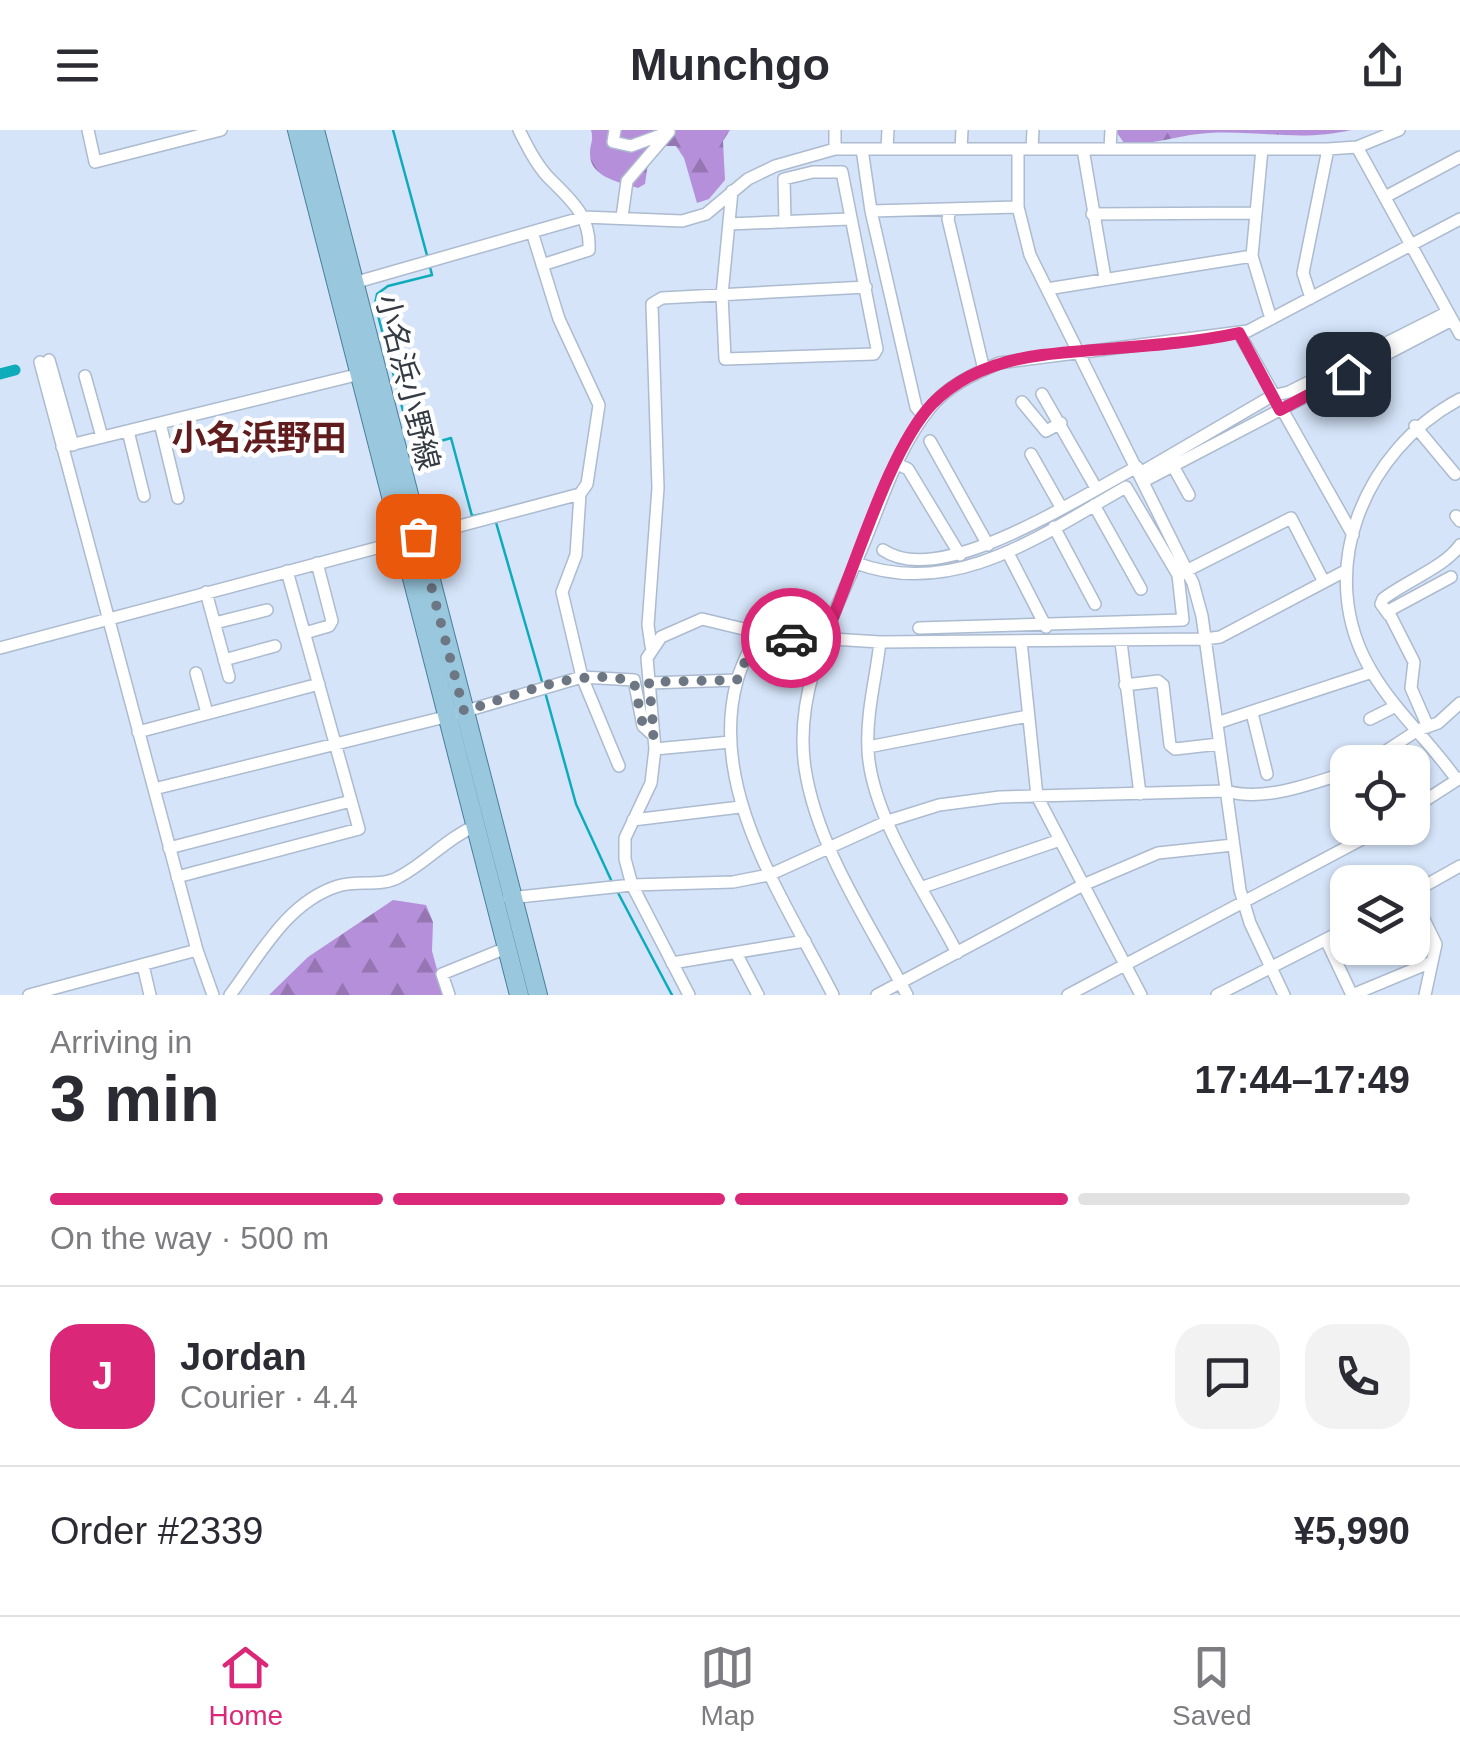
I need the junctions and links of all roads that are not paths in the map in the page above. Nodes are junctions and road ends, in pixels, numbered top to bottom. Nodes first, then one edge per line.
1 (88, 130) edge
2 (221, 130) edge
3 (298, 130) edge
4 (314, 130) edge
5 (518, 130) edge
6 (615, 130) edge
7 (835, 130) edge
8 (888, 130) edge
9 (962, 130) edge
10 (1033, 130) edge
11 (1110, 130) edge
12 (1399, 130) edge
13 (1357, 146) junction
14 (835, 149) junction
15 (862, 149) junction
16 (888, 149) junction
17 (961, 149) junction
18 (1018, 149) junction
19 (1032, 149) junction
20 (1084, 149) junction
21 (1110, 149) junction
22 (1262, 149) junction
23 (1328, 149) junction
24 (1460, 157) edge
25 (732, 191) junction
26 (1385, 198) junction
27 (1018, 207) junction
28 (950, 210) junction
29 (870, 211) junction
30 (1256, 213) junction
31 (1092, 214) junction
32 (584, 217) junction
33 (622, 218) junction
34 (1460, 218) edge
35 (849, 220) junction
36 (785, 222) junction
37 (728, 224) junction
38 (532, 232) junction
39 (1411, 245) junction
40 (1252, 256) junction
41 (542, 265) junction
42 (1104, 278) junction
43 (346, 285) junction
44 (866, 287) junction
45 (1047, 289) junction
46 (722, 296) junction
47 (1311, 298) junction
48 (1452, 315) edge
49 (1271, 318) junction
50 (1239, 333) junction
51 (1460, 334) edge
52 (1079, 352) junction
53 (44, 361) dead end
54 (984, 370) junction
55 (360, 374) junction
56 (85, 376) dead end
57 (1042, 394) dead end
58 (1272, 396) junction
59 (1022, 402) dead end
60 (1459, 402) edge
61 (1280, 410) junction
62 (924, 416) junction
63 (160, 422) junction
64 (1061, 423) junction
65 (1416, 426) junction
66 (128, 430) junction
67 (102, 438) junction
68 (930, 441) dead end
69 (67, 446) junction
70 (1032, 454) dead end
71 (896, 464) junction
72 (1173, 466) junction
73 (1140, 474) junction
74 (1454, 474) dead end
75 (1096, 488) junction
76 (580, 494) junction
77 (1190, 495) dead end
78 (144, 496) dead end
79 (178, 498) dead end
80 (1094, 505) junction
81 (1060, 506) junction
82 (1054, 527) junction
83 (1353, 535) junction
84 (410, 538) junction
85 (988, 544) junction
86 (1460, 546) edge
87 (883, 550) dead end
88 (1008, 553) junction
89 (960, 555) junction
90 (317, 563) junction
91 (856, 563) junction
92 (1442, 563) junction
93 (1460, 564) edge
94 (287, 571) junction
95 (1345, 571) junction
96 (1184, 573) junction
97 (1451, 577) dead end
98 (1324, 582) junction
99 (1141, 589) dead end
100 (206, 592) junction
101 (1095, 604) dead end
102 (267, 610) dead end
103 (1389, 615) junction
104 (108, 619) junction
105 (214, 623) junction
106 (1046, 627) junction
107 (919, 628) dead end
108 (758, 632) junction
109 (304, 633) junction
110 (824, 639) junction
111 (1205, 639) junction
112 (1021, 641) junction
113 (880, 642) junction
114 (1120, 642) junction
115 (275, 646) dead end
116 (651, 646) junction
117 (0, 648) edge
118 (224, 660) junction
119 (1372, 672) junction
120 (196, 673) dead end
121 (229, 677) dead end
122 (582, 677) junction
123 (737, 680) junction
124 (649, 682) junction
125 (319, 684) junction
126 (1126, 685) junction
127 (1460, 703) edge
128 (1396, 706) junction
129 (1252, 713) junction
130 (207, 714) junction
131 (456, 714) junction
132 (1028, 716) junction
133 (1370, 719) dead end
134 (1216, 723) junction
135 (1423, 729) junction
136 (138, 732) junction
137 (335, 742) junction
138 (655, 742) junction
139 (730, 742) junction
140 (1219, 744) junction
141 (1397, 745) edge
142 (868, 747) junction
143 (619, 766) dead end
144 (1266, 774) dead end
145 (1330, 777) edge
146 (1459, 779) edge
147 (154, 789) junction
148 (1226, 791) junction
149 (1140, 794) junction
150 (1037, 796) junction
151 (1430, 798) edge
152 (351, 800) junction
153 (740, 807) junction
154 (634, 820) junction
155 (888, 821) junction
156 (476, 826) junction
157 (1060, 840) junction
158 (1233, 845) junction
159 (1350, 845) edge
160 (169, 848) junction
161 (831, 849) junction
162 (1460, 866) edge
163 (769, 875) junction
164 (177, 878) junction
165 (1430, 884) edge
166 (632, 885) junction
167 (1084, 885) junction
168 (923, 886) junction
169 (505, 899) junction
170 (1243, 900) junction
171 (1430, 932) edge
172 (1330, 938) edge
173 (1326, 940) junction
174 (806, 941) junction
175 (506, 948) junction
176 (197, 950) junction
177 (736, 953) junction
178 (957, 953) junction
179 (1430, 958) edge
180 (672, 963) junction
181 (144, 964) junction
182 (1126, 965) junction
183 (1423, 965) edge
184 (1428, 965) edge
185 (1271, 968) junction
186 (900, 982) junction
187 (29, 995) edge
188 (150, 995) edge
189 (213, 995) edge
190 (230, 995) edge
191 (450, 995) edge
192 (519, 995) edge
193 (538, 995) edge
194 (688, 995) edge
195 (758, 995) edge
196 (833, 995) edge
197 (877, 995) edge
198 (907, 995) edge
199 (1068, 995) edge
200 (1141, 995) edge
201 (1217, 995) edge
202 (1284, 995) edge
203 (1352, 995) edge
204 (1425, 995) edge

1 - 2 street
3 - 43 main road, 小名浜小野線
4 - 43 main road, 小名浜小野線
5 - 32 street
6 - 33 street
7 - 14 street
8 - 16 street
9 - 17 street
10 - 19 street
11 - 21 street
12 - 13 street
13 - 23 street
13 - 26 street
14 - 15 street
14 - 25 street
15 - 16 street
15 - 29 street
16 - 17 street
17 - 18 street
18 - 19 street
18 - 27 street
19 - 20 street
20 - 21 street
20 - 31 street
21 - 22 street
22 - 23 street
22 - 30 street
23 - 47 street
24 - 26 street
25 - 33 street
25 - 37 street
26 - 39 street
27 - 28 street
27 - 45 street
28 - 29 street
28 - 54 street
29 - 62 street
30 - 31 street
30 - 40 street
31 - 42 street
32 - 33 street
32 - 38 street
32 - 41 street
34 - 39 street
35 - 36 street
35 - 36 street
35 - 44 street
36 - 37 street
37 - 46 street
38 - 41 street
38 - 43 street
39 - 47 street
39 - 48 street
40 - 42 street
40 - 49 street
41 - 76 street
42 - 45 street
43 - 55 main road, 小名浜小野線
43 - 84 main road, 小名浜小野線
44 - 46 street
44 - 46 street
45 - 52 street
46 - 116 street
47 - 49 street
48 - 51 street
48 - 58 street
48 - 61 street
49 - 50 street
50 - 52 street
50 - 58 street
52 - 54 street
52 - 73 street
53 - 69 street
54 - 62 street
55 - 63 street
55 - 84 main road, 小名浜小野線
56 - 67 street
57 - 64 street
58 - 61 street
58 - 73 street
59 - 64 street
60 - 65 street
61 - 72 street
61 - 83 street
62 - 71 street
63 - 66 street
63 - 79 street
64 - 75 street
65 - 74 street
65 - 83 street
66 - 67 street
66 - 78 street
67 - 69 street
68 - 85 street
69 - 104 street
70 - 81 street
71 - 89 street
71 - 91 street
72 - 73 street
72 - 77 street
73 - 75 street
73 - 96 street
75 - 81 street
76 - 84 street
76 - 122 street
80 - 82 street
80 - 96 street
80 - 99 street
81 - 85 street
82 - 88 street
82 - 101 street
83 - 95 street
84 - 90 street
84 - 131 main road, 小名浜小野線
85 - 89 street
86 - 92 street
87 - 89 street
88 - 91 street
88 - 106 street
90 - 94 street
90 - 109 street
91 - 110 street
92 - 93 street
92 - 103 street
94 - 100 street
94 - 109 street
95 - 98 street
95 - 119 street
96 - 98 street
96 - 106 street
96 - 111 street
97 - 103 street
98 - 111 street
100 - 104 street
100 - 105 street
102 - 105 street
103 - 135 street
104 - 117 street
104 - 136 street
105 - 118 street
106 - 107 street
108 - 110 street
108 - 116 street
108 - 123 street
109 - 125 street
110 - 113 street
110 - 161 street
111 - 114 street
111 - 134 street
112 - 113 street
112 - 114 street
112 - 132 street
113 - 142 street
114 - 126 street
115 - 118 street
116 - 124 street
118 - 121 street
119 - 128 street
119 - 129 street
120 - 130 street
122 - 131 street
122 - 138 street
122 - 143 street
123 - 124 street
123 - 139 street
124 - 138 street
125 - 130 street
125 - 137 street
126 - 140 street
126 - 149 street
127 - 135 street
128 - 133 street
128 - 135 street
129 - 134 street
129 - 144 street
130 - 136 street
131 - 137 street
131 - 156 main road, 小名浜小野線
131 - 169 main road, 小名浜小野線
132 - 142 street
132 - 150 street
134 - 140 street
135 - 141 street
135 - 146 street
136 - 147 street
137 - 147 street
137 - 152 street
138 - 139 street
138 - 154 street
139 - 153 street
140 - 148 street
142 - 155 street
145 - 148 street
146 - 151 street
147 - 160 street
148 - 149 street
148 - 158 street
149 - 150 street
150 - 155 street
150 - 157 street
152 - 160 street
152 - 164 street
153 - 154 street
153 - 163 street
154 - 166 street
155 - 161 street
155 - 168 street
156 - 169 main road, 小名浜小野線
156 - 190 street
157 - 167 street
157 - 168 street
158 - 167 street
158 - 170 street
159 - 170 street
160 - 164 street
161 - 163 street
161 - 186 street
162 - 165 street
163 - 166 street
163 - 174 street
164 - 176 street
166 - 169 street
166 - 180 street
167 - 178 street
167 - 182 street
168 - 178 street
169 - 175 main road, 小名浜小野線
169 - 193 main road, 小名浜小野線
170 - 182 street
170 - 185 street
171 - 179 street
172 - 173 street
173 - 185 street
173 - 203 street
174 - 177 street
174 - 196 street
175 - 191 street
175 - 192 main road, 小名浜小野線
176 - 181 street
176 - 189 street
177 - 180 street
177 - 195 street
178 - 186 street
180 - 194 street
181 - 187 street
181 - 188 street
182 - 199 street
182 - 200 street
183 - 203 street
184 - 204 street
185 - 201 street
185 - 202 street
186 - 197 street
186 - 198 street

